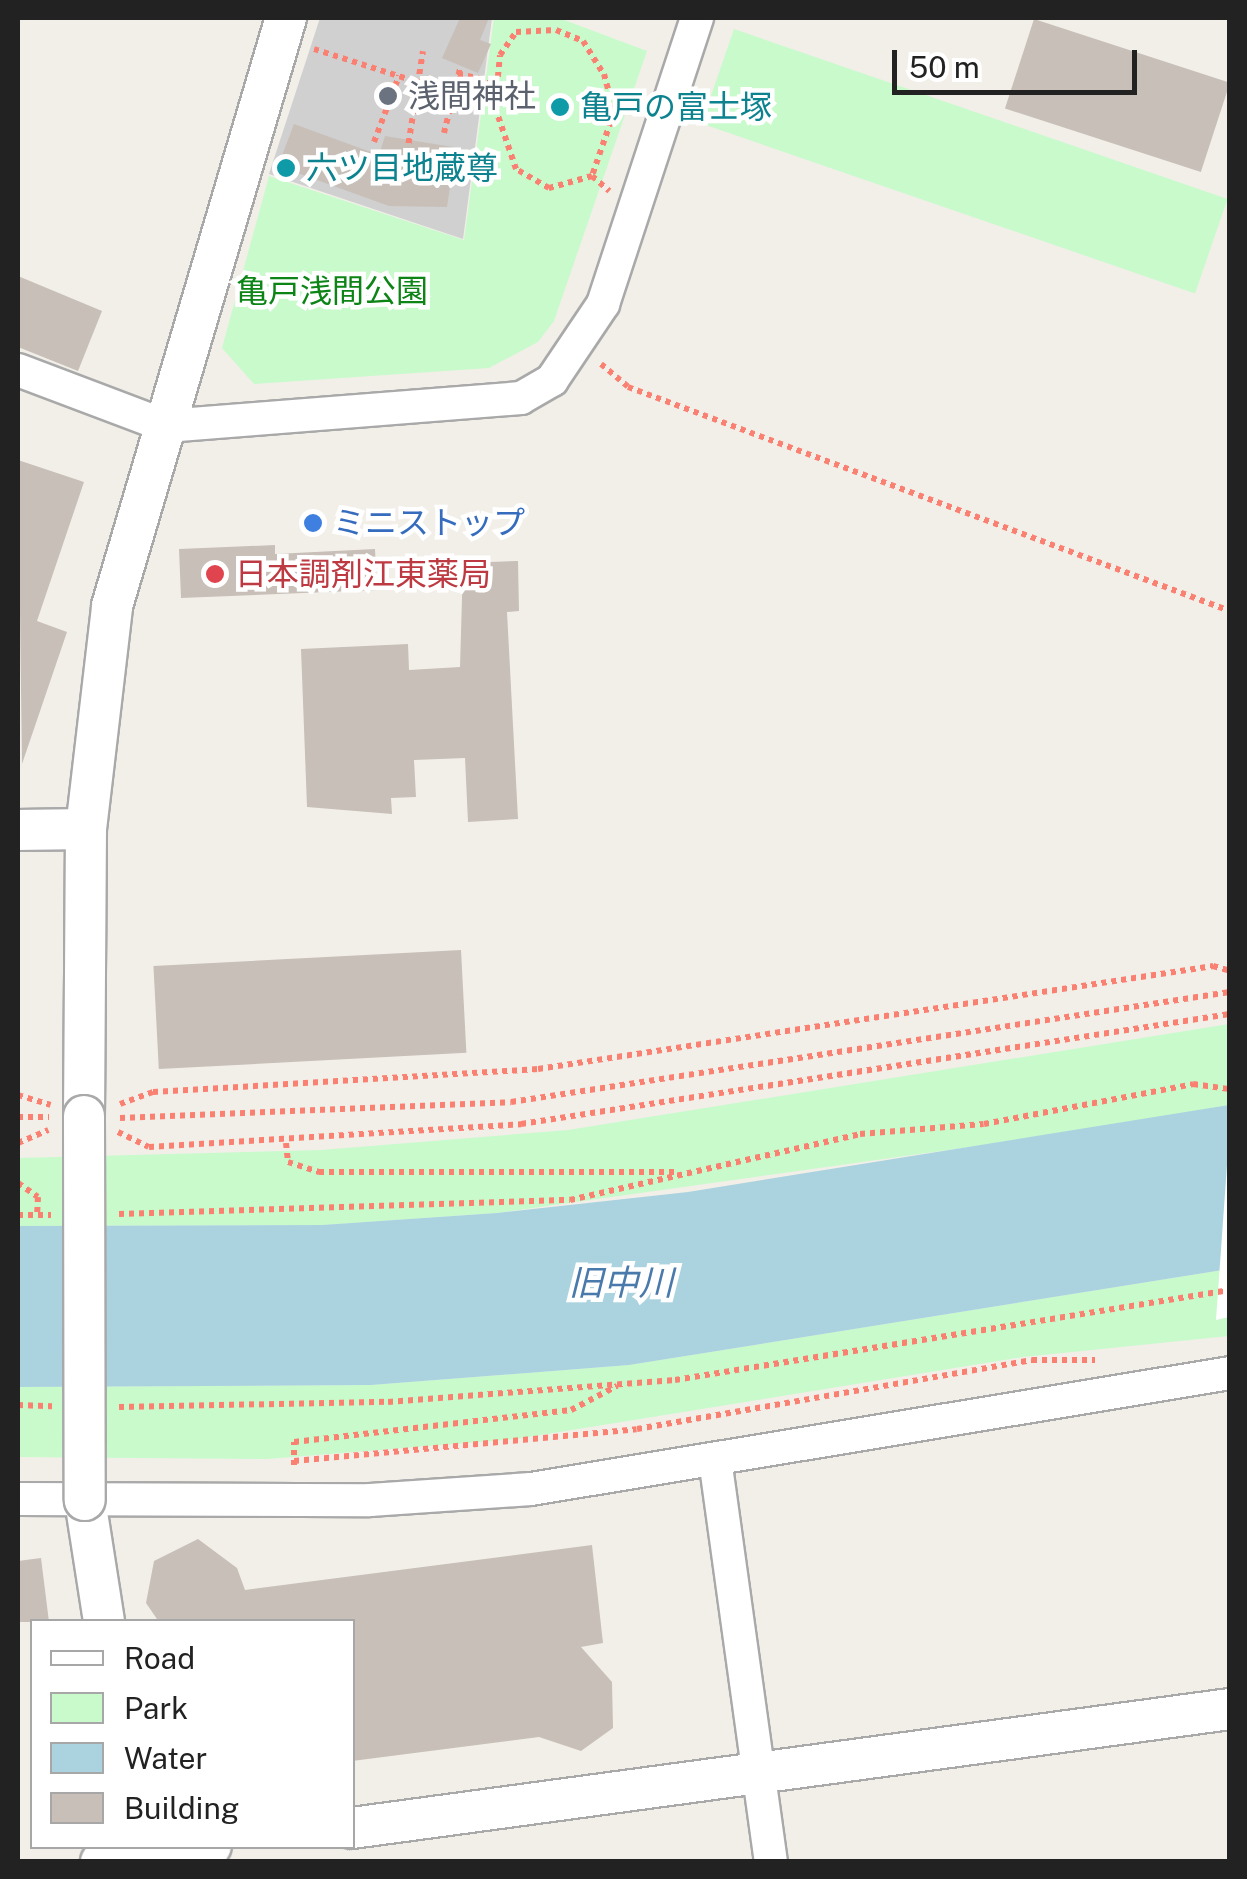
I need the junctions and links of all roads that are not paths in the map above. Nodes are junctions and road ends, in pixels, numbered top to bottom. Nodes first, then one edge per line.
1 (698, 18) edge
2 (294, 31) edge
3 (18, 370) edge
4 (166, 426) junction
5 (86, 829) junction
6 (18, 830) edge
7 (1230, 1373) edge
8 (714, 1460) junction
9 (18, 1499) edge
10 (85, 1500) junction
11 (104, 1619) edge
12 (1230, 1710) edge
13 (762, 1775) junction
14 (355, 1828) edge
15 (188, 1849) edge
16 (143, 1855) edge
17 (101, 1862) edge
18 (772, 1862) edge

1 - 4 street
2 - 4 street
3 - 4 street
4 - 5 street
5 - 6 street
5 - 10 street, bridge
7 - 8 street
8 - 10 street
8 - 13 street
9 - 10 street
10 - 11 street
12 - 13 street
13 - 14 street
13 - 18 street
15 - 16 street
16 - 17 street

